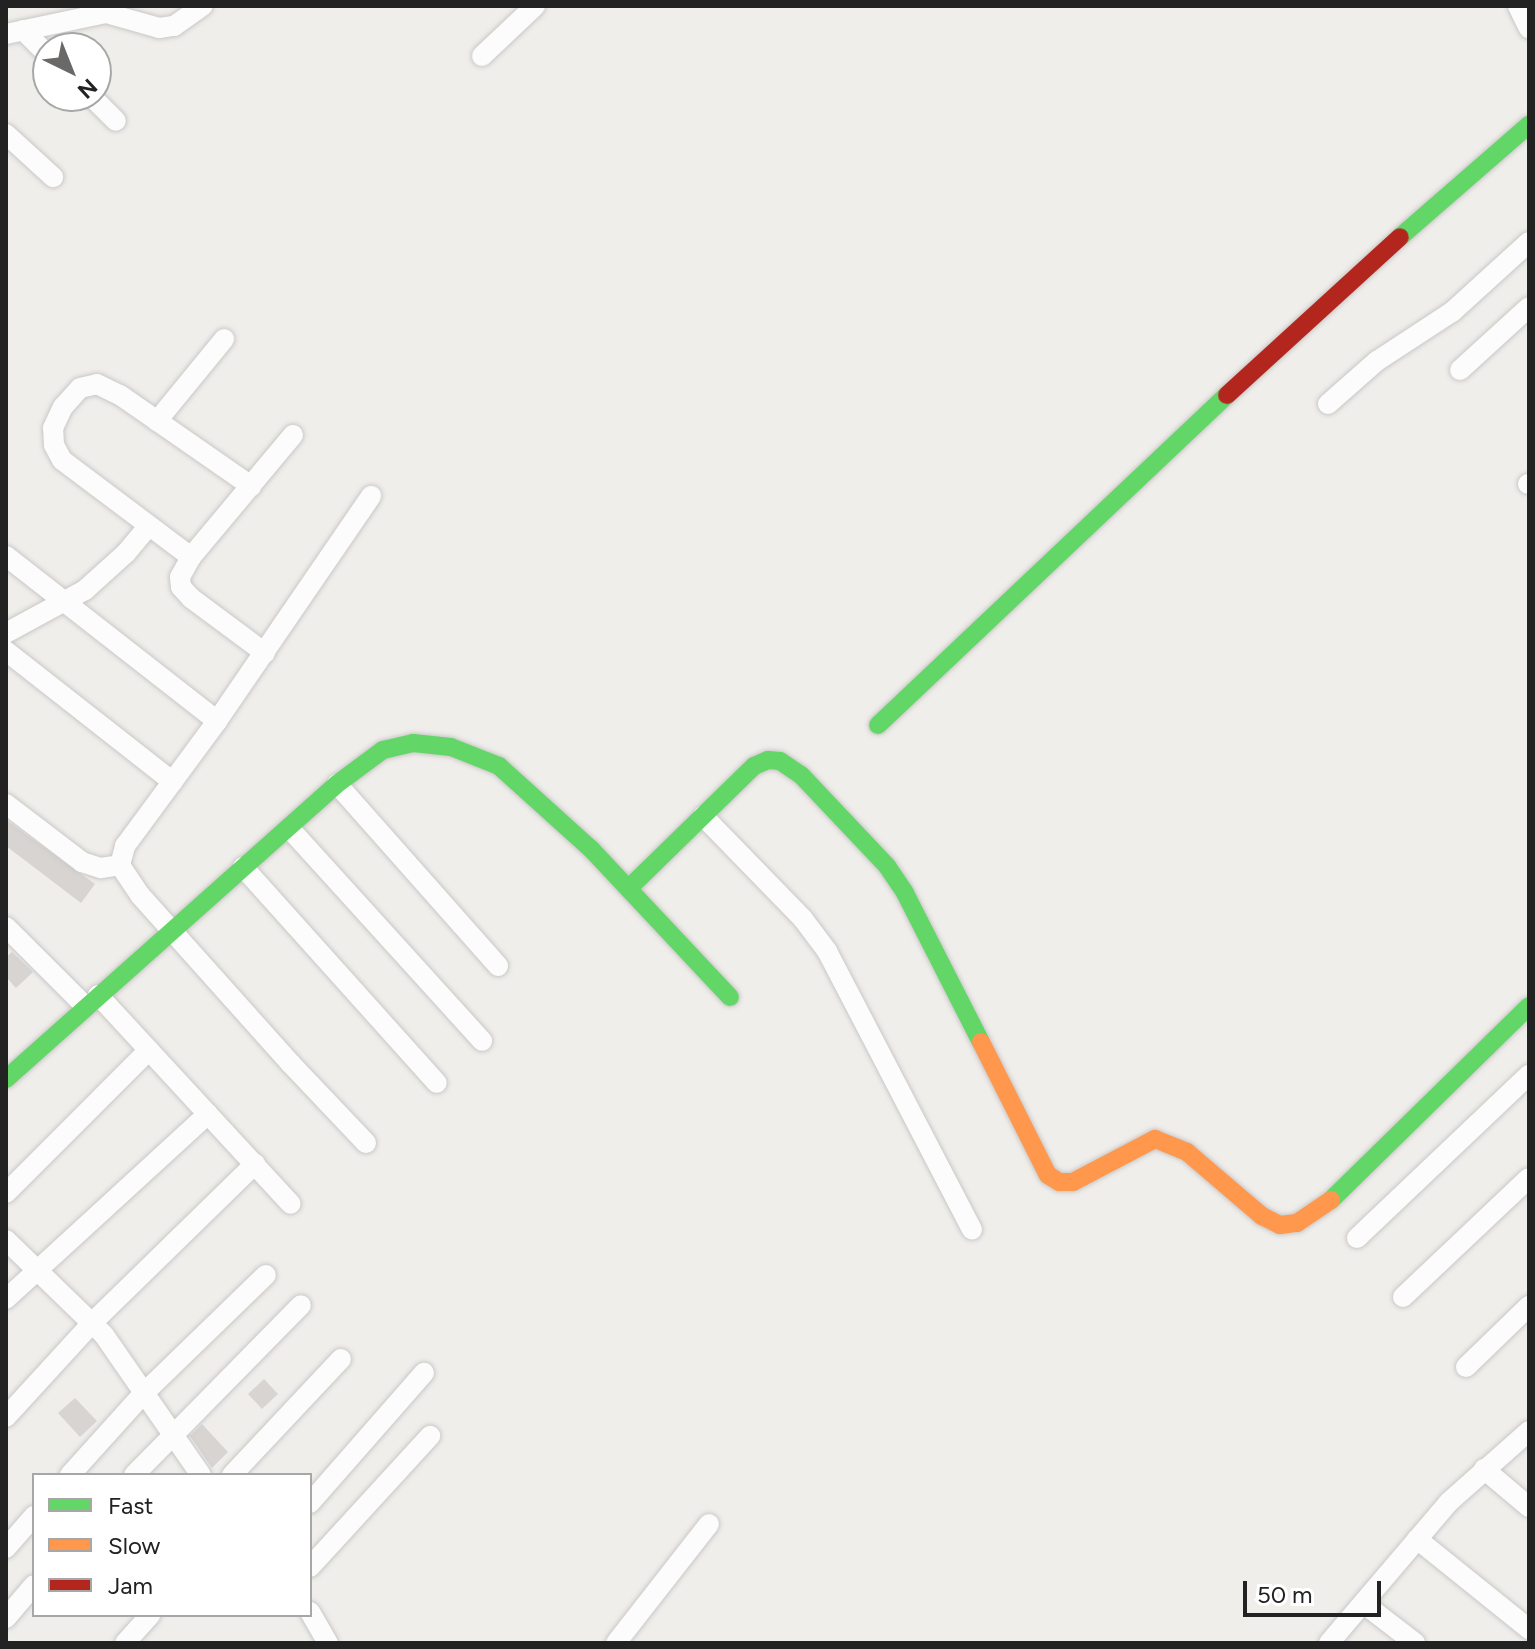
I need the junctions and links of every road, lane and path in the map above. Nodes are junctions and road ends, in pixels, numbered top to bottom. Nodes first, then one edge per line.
1 (203, 6) edge
2 (535, 6) edge
3 (1518, 6) edge
4 (1529, 29) edge
5 (14, 32) edge
6 (32, 44) edge
7 (482, 56) dead end
8 (107, 112) edge
9 (116, 121) dead end
10 (1529, 125) edge
11 (6, 134) edge
12 (53, 177) dead end
13 (1529, 242) edge
14 (1529, 307) edge
15 (224, 339) dead end
16 (1460, 370) dead end
17 (1328, 404) dead end
18 (157, 421) junction
19 (293, 435) dead end
20 (251, 486) junction
21 (371, 496) dead end
22 (149, 526) junction
23 (6, 556) edge
24 (191, 557) junction
25 (63, 603) junction
26 (6, 633) edge
27 (6, 651) edge
28 (265, 653) junction
29 (217, 721) junction
30 (878, 725) dead end
31 (173, 782) junction
32 (337, 784) junction
33 (6, 804) edge
34 (703, 816) junction
35 (290, 829) junction
36 (120, 865) junction
37 (243, 867) junction
38 (629, 888) junction
39 (174, 930) junction
40 (8, 932) edge
41 (498, 966) dead end
42 (730, 997) dead end
43 (92, 1000) junction
44 (1529, 1006) edge
45 (482, 1041) dead end
46 (149, 1050) junction
47 (1529, 1075) edge
48 (6, 1079) edge
49 (437, 1083) dead end
50 (208, 1114) junction
51 (366, 1143) dead end
52 (255, 1164) junction
53 (1529, 1178) edge
54 (6, 1193) edge
55 (291, 1204) dead end
56 (972, 1230) dead end
57 (1357, 1238) dead end
58 (6, 1240) edge
59 (39, 1272) junction
60 (266, 1275) dead end
61 (1403, 1297) dead end
62 (6, 1299) edge
63 (301, 1305) dead end
64 (1529, 1306) edge
65 (92, 1323) junction
66 (341, 1359) dead end
67 (1466, 1367) dead end
68 (424, 1373) dead end
69 (143, 1394) junction
70 (6, 1417) edge
71 (1529, 1431) edge
72 (430, 1436) dead end
73 (173, 1439) junction
74 (1484, 1469) junction
75 (72, 1473) edge
76 (136, 1473) edge
77 (199, 1473) edge
78 (234, 1473) edge
79 (312, 1501) edge
80 (1529, 1507) edge
81 (32, 1518) edge
82 (709, 1524) dead end
83 (1417, 1539) junction
84 (6, 1548) edge
85 (312, 1565) edge
86 (32, 1587) edge
87 (1363, 1603) junction
88 (312, 1615) edge
89 (148, 1617) edge
90 (6, 1618) edge
91 (1529, 1629) edge
92 (125, 1643) edge
93 (328, 1643) edge
94 (616, 1643) edge
95 (1329, 1643) edge
96 (1415, 1643) edge

1 - 5 street
2 - 7 street
3 - 4 street
5 - 6 street
8 - 9 street
10 - 30 street
11 - 12 street
13 - 17 street
14 - 16 street
15 - 18 street
18 - 20 street
18 - 22 street
19 - 20 street
20 - 24 street
21 - 28 street
22 - 24 street
22 - 25 street
23 - 25 street
24 - 28 street
25 - 26 street
25 - 29 street
27 - 31 street
28 - 29 street
29 - 31 street
31 - 36 street
32 - 35 street
32 - 38 street
32 - 41 street
33 - 36 street
34 - 38 street
34 - 44 street
34 - 56 street
35 - 37 street
35 - 45 street
36 - 39 street
37 - 39 street
37 - 49 street
38 - 42 street
39 - 43 street
39 - 51 street
40 - 43 street
43 - 46 street
43 - 48 street
46 - 50 street
46 - 54 street
47 - 57 street
50 - 52 street
50 - 59 street
52 - 55 street
52 - 65 street
53 - 61 street
58 - 59 street
59 - 62 street
59 - 65 street
60 - 69 street
63 - 73 street
64 - 67 street
65 - 69 street
65 - 70 street
66 - 78 street
68 - 79 street
69 - 73 street
69 - 75 street
71 - 74 street
72 - 85 street
73 - 76 street
73 - 77 street
74 - 80 street
74 - 83 street
81 - 84 street
82 - 94 street
83 - 87 street
83 - 91 street
86 - 90 street
87 - 95 street
87 - 96 street
88 - 93 street
89 - 92 street

